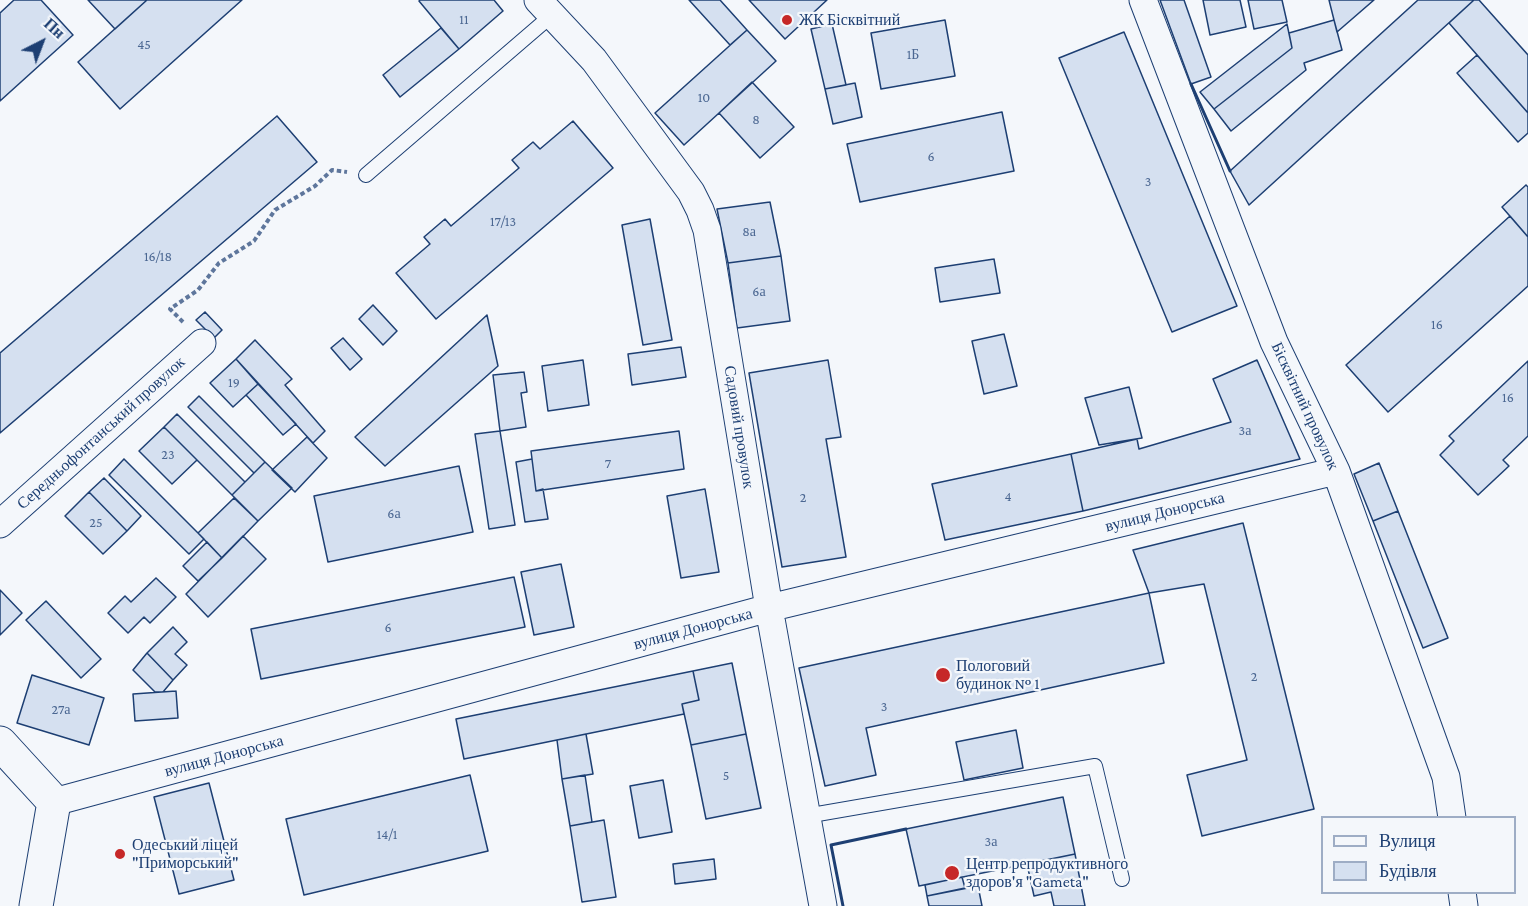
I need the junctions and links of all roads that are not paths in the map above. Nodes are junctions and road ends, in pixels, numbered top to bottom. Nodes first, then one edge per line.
1 (1143, 0) edge
2 (553, 5) edge
3 (366, 175) road end
4 (202, 343) road end
5 (1336, 471) junction
6 (0, 524) edge
7 (769, 608) junction
8 (0, 743) edge
9 (54, 802) junction
10 (806, 816) junction
11 (1452, 816) edge
12 (1122, 879) dead end
13 (36, 906) edge
14 (823, 906) edge

1 - 5 street, Бісквітний провулок
2 - 3 lane
2 - 7 street, Садовий провулок
4 - 6 street, Середньофонтанський провулок
5 - 7 street, вулиця Донорська
5 - 11 street, Бісквітний провулок
7 - 9 street, вулиця Донорська
7 - 10 street, Садовий провулок
8 - 9 street
9 - 13 street
10 - 12 lane
10 - 14 street, Садовий провулок

